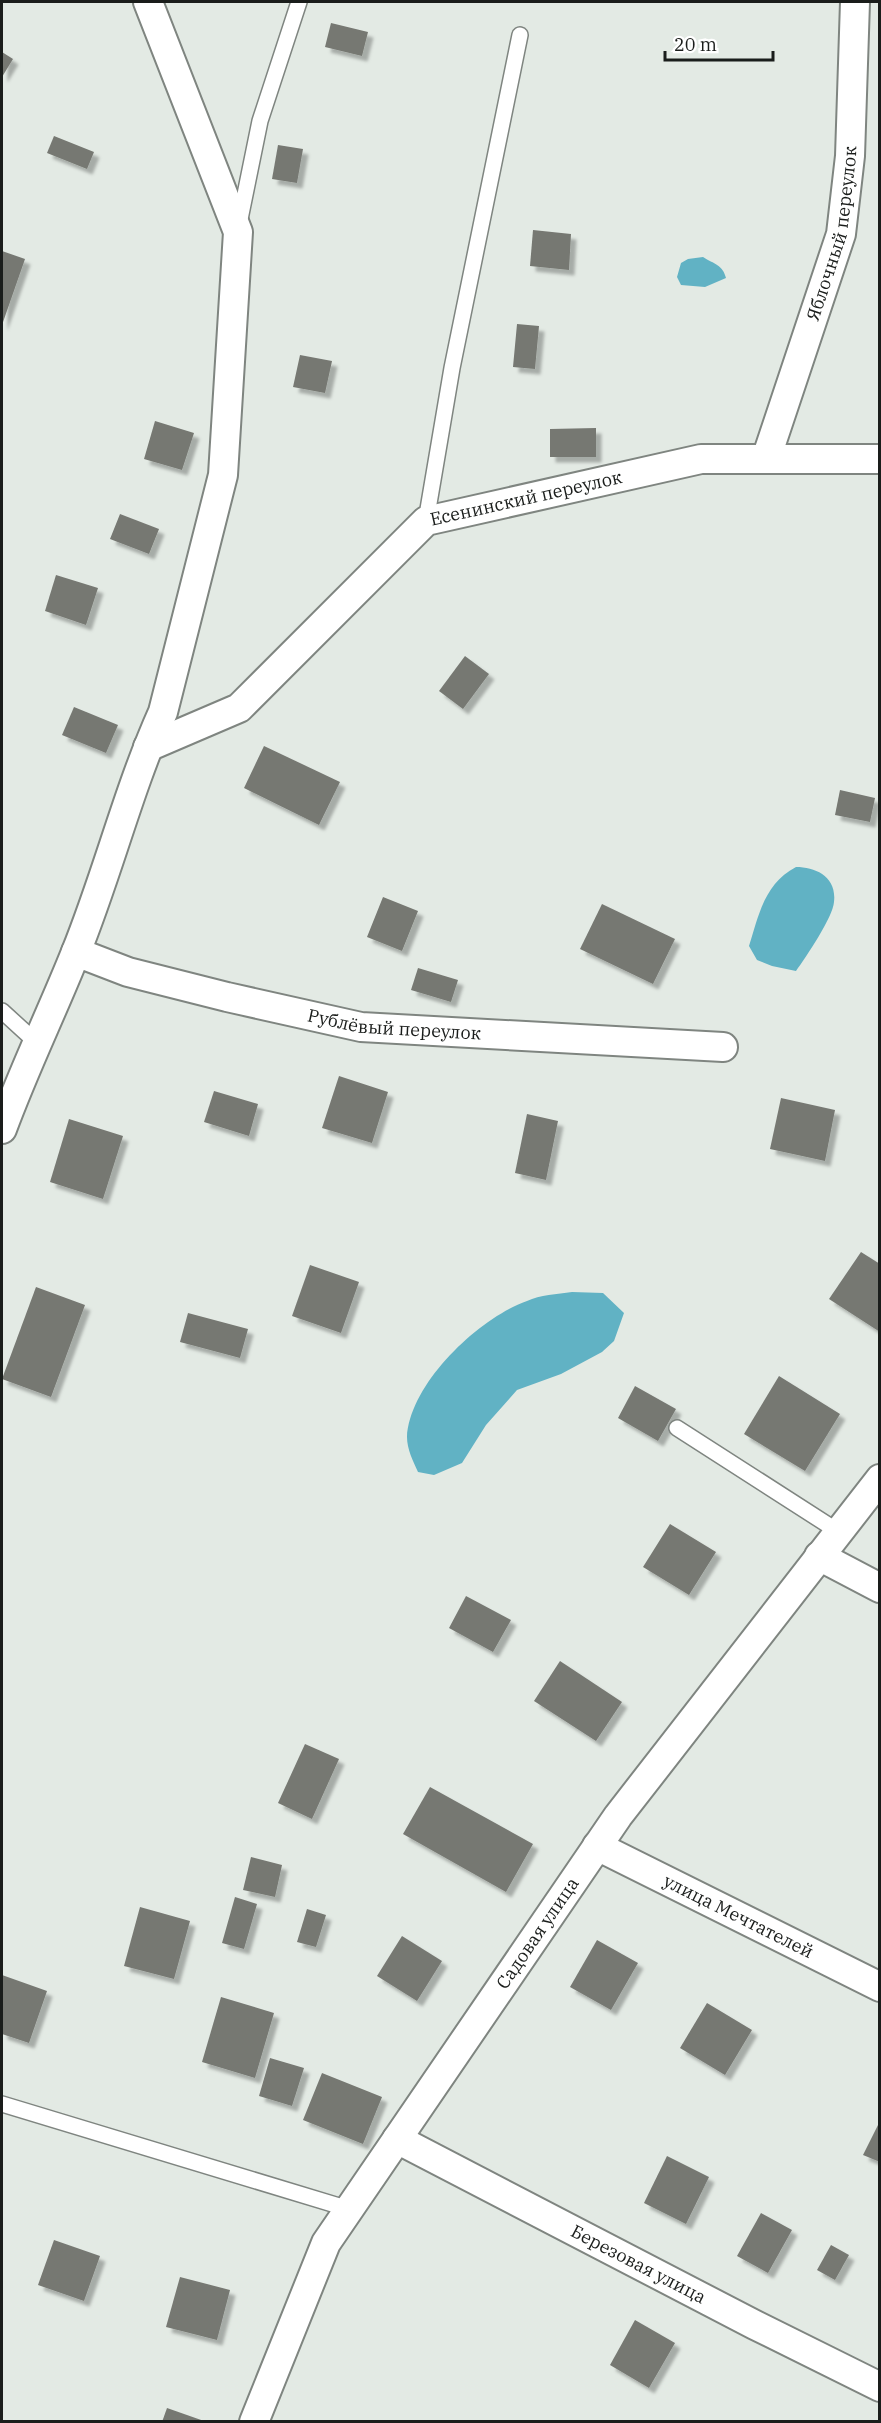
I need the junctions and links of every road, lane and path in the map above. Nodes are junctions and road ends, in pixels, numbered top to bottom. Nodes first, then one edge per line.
1 (148, 2) edge
2 (299, 2) edge
3 (855, 2) edge
4 (520, 35) dead end
5 (237, 232) junction
6 (765, 459) junction
7 (879, 459) edge
8 (426, 521) junction
9 (148, 747) junction
10 (76, 952) junction
11 (2, 1011) edge
12 (36, 1042) junction
13 (723, 1047) dead end
14 (2, 1129) edge
15 (677, 1428) dead end
16 (879, 1479) edge
17 (839, 1532) junction
18 (819, 1556) junction
19 (879, 1588) edge
20 (597, 1846) junction
21 (879, 1987) edge
22 (2, 2104) edge
23 (397, 2139) junction
24 (349, 2209) junction
25 (879, 2387) edge
26 (254, 2421) edge

1 - 5 street
2 - 5 lane
3 - 6 street, Яблочный переулок
4 - 8 lane
5 - 9 street
6 - 7 street, Есенинский переулок
6 - 8 street, Есенинский переулок
8 - 9 street, Есенинский переулок
9 - 10 street
10 - 12 street
10 - 13 street, Рублёвый переулок
11 - 12 lane
12 - 14 street
15 - 17 lane
16 - 17 street, Садовая улица
17 - 18 street, Садовая улица
18 - 19 street
18 - 20 street, Садовая улица
20 - 21 street, улица Мечтателей
20 - 23 street, Садовая улица
22 - 24 lane
23 - 24 street, Садовая улица
23 - 25 street, Березовая улица
24 - 26 street, Садовая улица

